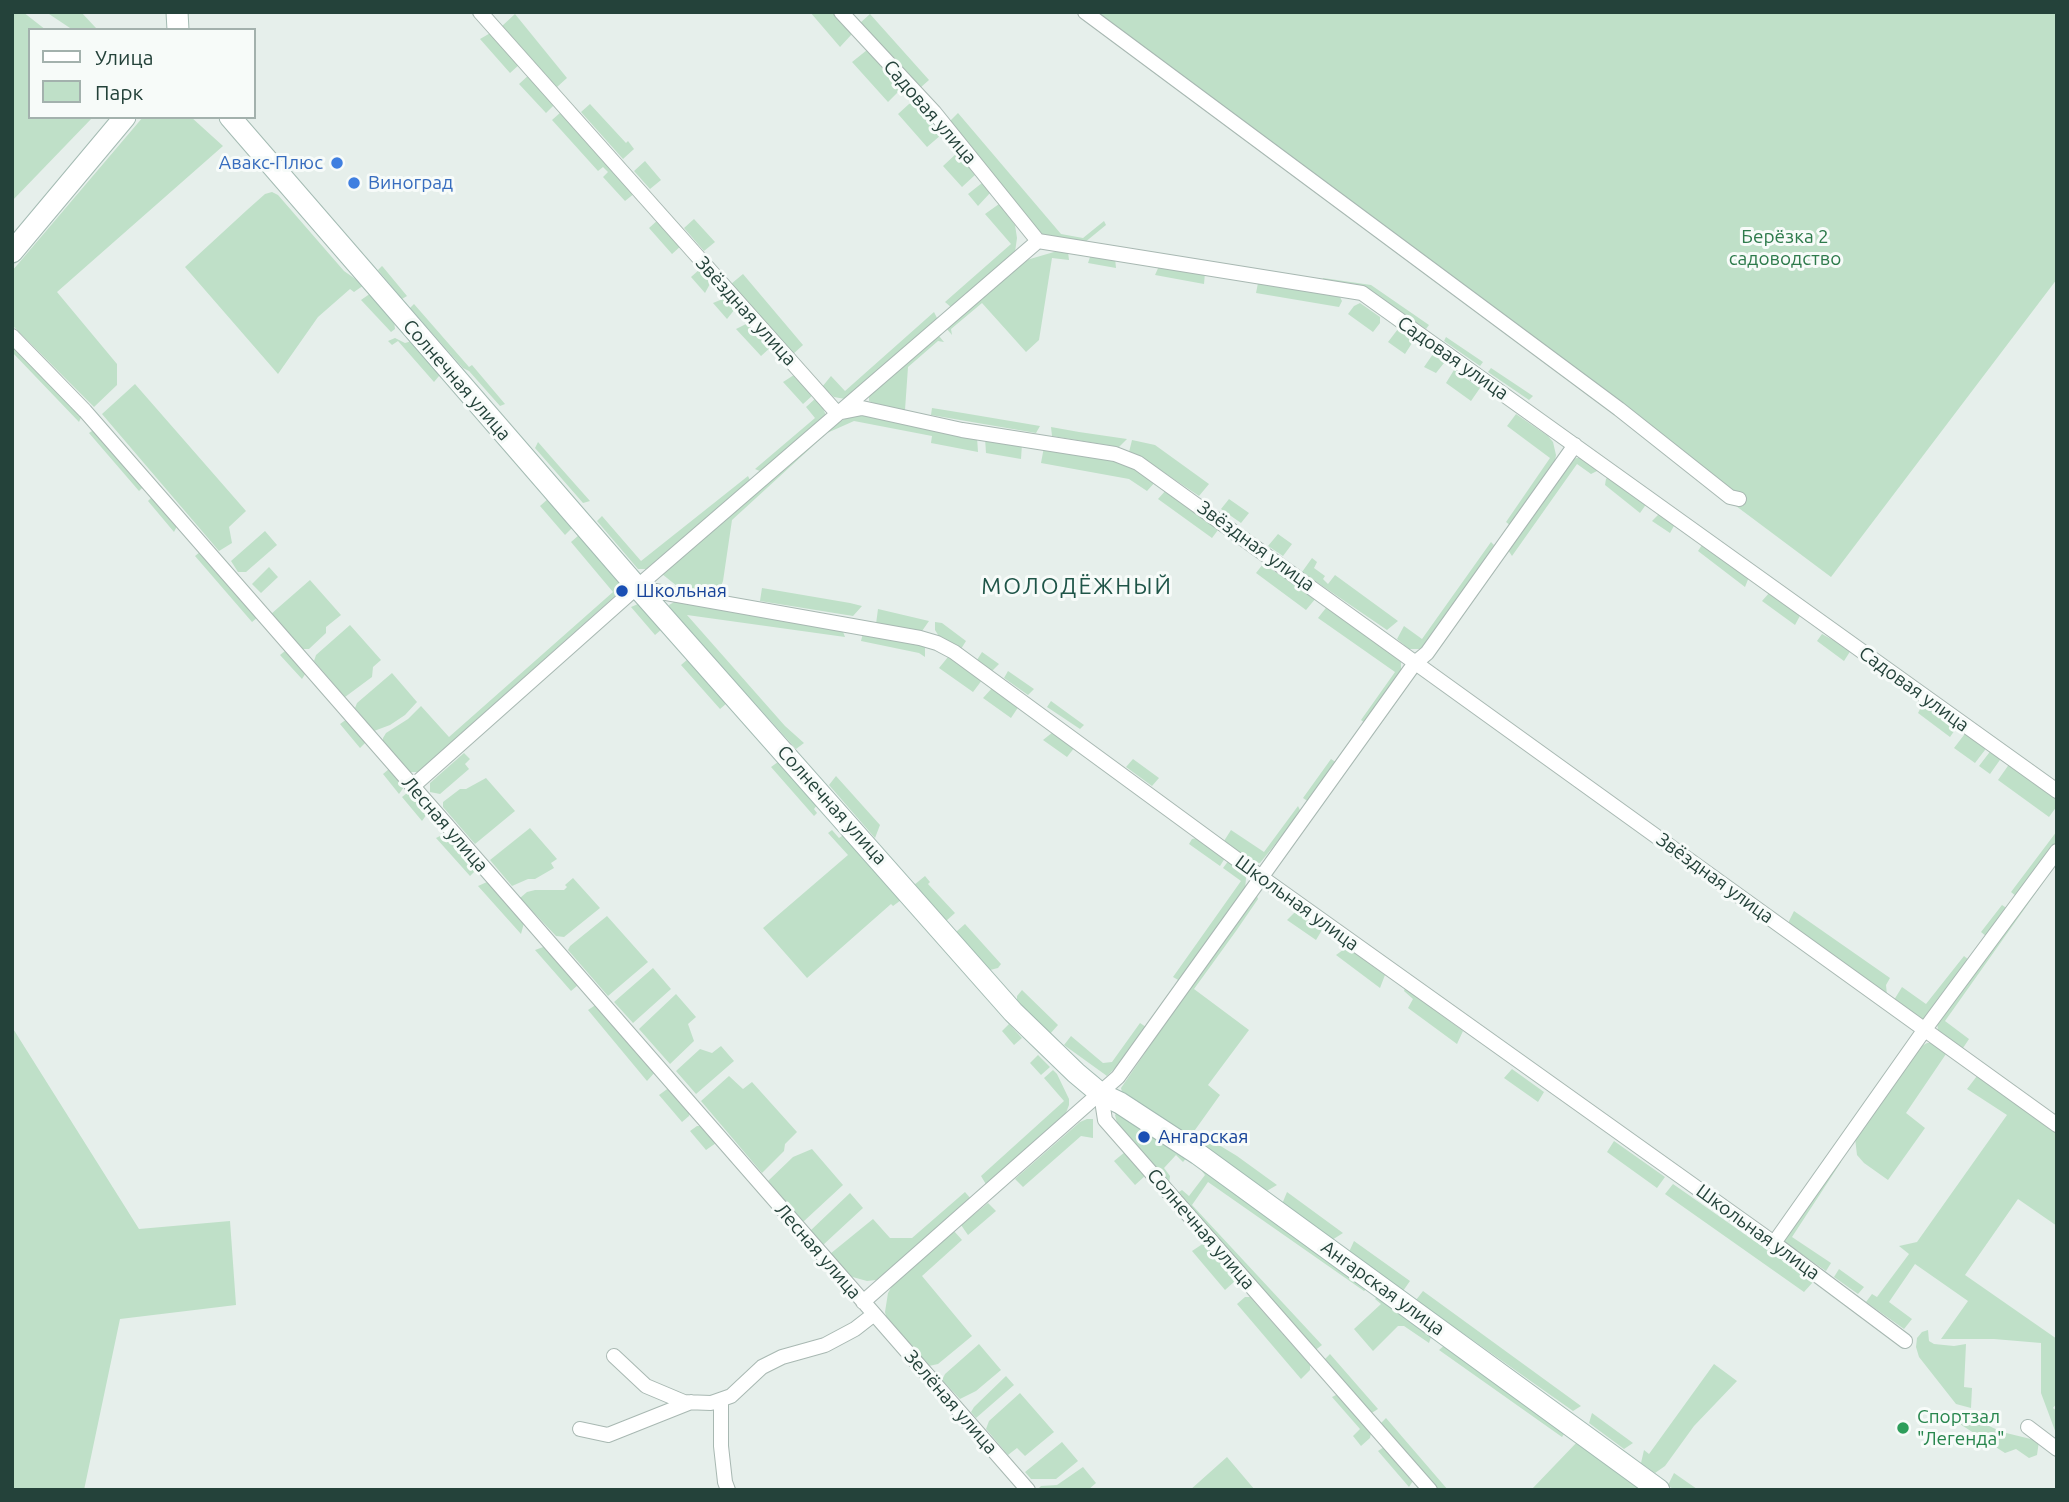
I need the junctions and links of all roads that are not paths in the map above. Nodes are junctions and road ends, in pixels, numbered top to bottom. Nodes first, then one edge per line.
1 (480, 12) edge
2 (841, 12) edge
3 (1085, 12) edge
4 (123, 119) edge
5 (232, 119) edge
6 (1038, 241) junction
7 (12, 252) edge
8 (12, 336) edge
9 (837, 413) junction
10 (1575, 444) junction
11 (1739, 499) dead end
12 (637, 587) junction
13 (1415, 663) junction
14 (412, 787) junction
15 (2057, 792) edge
16 (2057, 851) edge
17 (1261, 877) junction
18 (1925, 1029) junction
19 (1101, 1094) junction
20 (2057, 1125) edge
21 (1774, 1243) junction
22 (863, 1302) junction
23 (873, 1315) junction
24 (1905, 1341) dead end
25 (614, 1356) dead end
26 (721, 1400) junction
27 (692, 1402) junction
28 (2028, 1427) dead end
29 (580, 1429) dead end
30 (2057, 1449) edge
31 (729, 1490) edge
32 (1028, 1490) edge
33 (1430, 1490) edge
34 (1659, 1490) edge

1 - 9 street, Звёздная улица
2 - 6 street, Садовая улица
3 - 11 street
4 - 7 street
5 - 12 street, Солнечная улица
6 - 9 street
6 - 10 street, Садовая улица
8 - 14 street, Лесная улица
9 - 12 street
9 - 13 street, Звёздная улица
10 - 13 street
10 - 15 street, Садовая улица
12 - 14 street
12 - 17 street, Школьная улица
12 - 19 street, Солнечная улица
13 - 17 street
13 - 18 street, Звёздная улица
14 - 22 street, Лесная улица
16 - 18 street
17 - 19 street
17 - 21 street, Школьная улица
18 - 20 street, Звёздная улица
18 - 21 street
19 - 22 street
19 - 33 street, Солнечная улица
19 - 34 street, Ангарская улица
21 - 24 street, Школьная улица
22 - 23 street, Лесная улица
23 - 26 street
23 - 32 street, Зелёная улица
25 - 27 street
26 - 27 street
26 - 31 street
27 - 29 street
28 - 30 street

